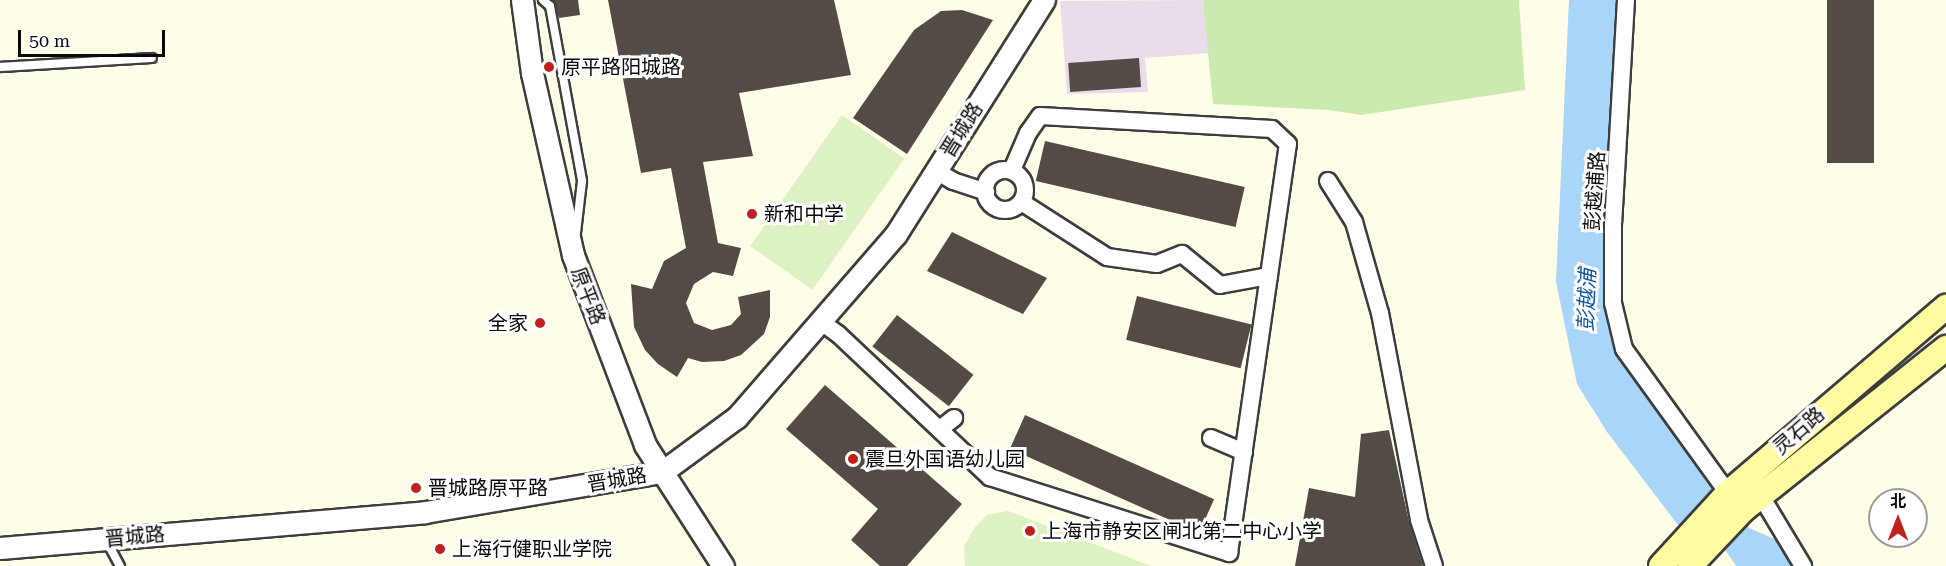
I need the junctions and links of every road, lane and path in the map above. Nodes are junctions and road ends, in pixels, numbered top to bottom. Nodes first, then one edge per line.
1 (522, 0) edge
2 (543, 0) edge
3 (1044, 0) edge
4 (1626, 0) edge
5 (152, 58) dead end
6 (0, 67) edge
7 (1012, 170) junction
8 (936, 171) junction
9 (1328, 181) dead end
10 (986, 192) junction
11 (1023, 203) junction
12 (573, 255) junction
13 (1269, 276) junction
14 (1946, 307) edge
15 (820, 321) junction
16 (1946, 348) edge
17 (954, 418) dead end
18 (940, 429) junction
19 (1211, 438) dead end
20 (1244, 452) junction
21 (662, 472) junction
22 (1742, 496) junction
23 (106, 539) junction
24 (0, 548) edge
25 (1681, 560) edge
26 (120, 566) edge
27 (723, 566) edge
28 (1434, 566) edge
29 (1803, 566) edge

1 - 12 street, 原平路
2 - 12 lane
3 - 8 street, 晋城路
4 - 22 street, 彭越浦路
5 - 6 lane
7 - 10 street
7 - 11 street
7 - 13 street
8 - 10 street
8 - 15 street, 晋城路
9 - 28 street
10 - 11 street
11 - 13 street
12 - 21 street, 原平路
13 - 20 street
14 - 22 main road, 灵石路
15 - 18 street
15 - 21 street, 晋城路
16 - 22 main road, 灵石路
17 - 18 street
18 - 20 street
19 - 20 street
21 - 23 street, 晋城路
21 - 27 street, 原平路
22 - 25 main road, 灵石路
22 - 29 street, 彭越浦路
23 - 24 street, 晋城路
23 - 26 lane

